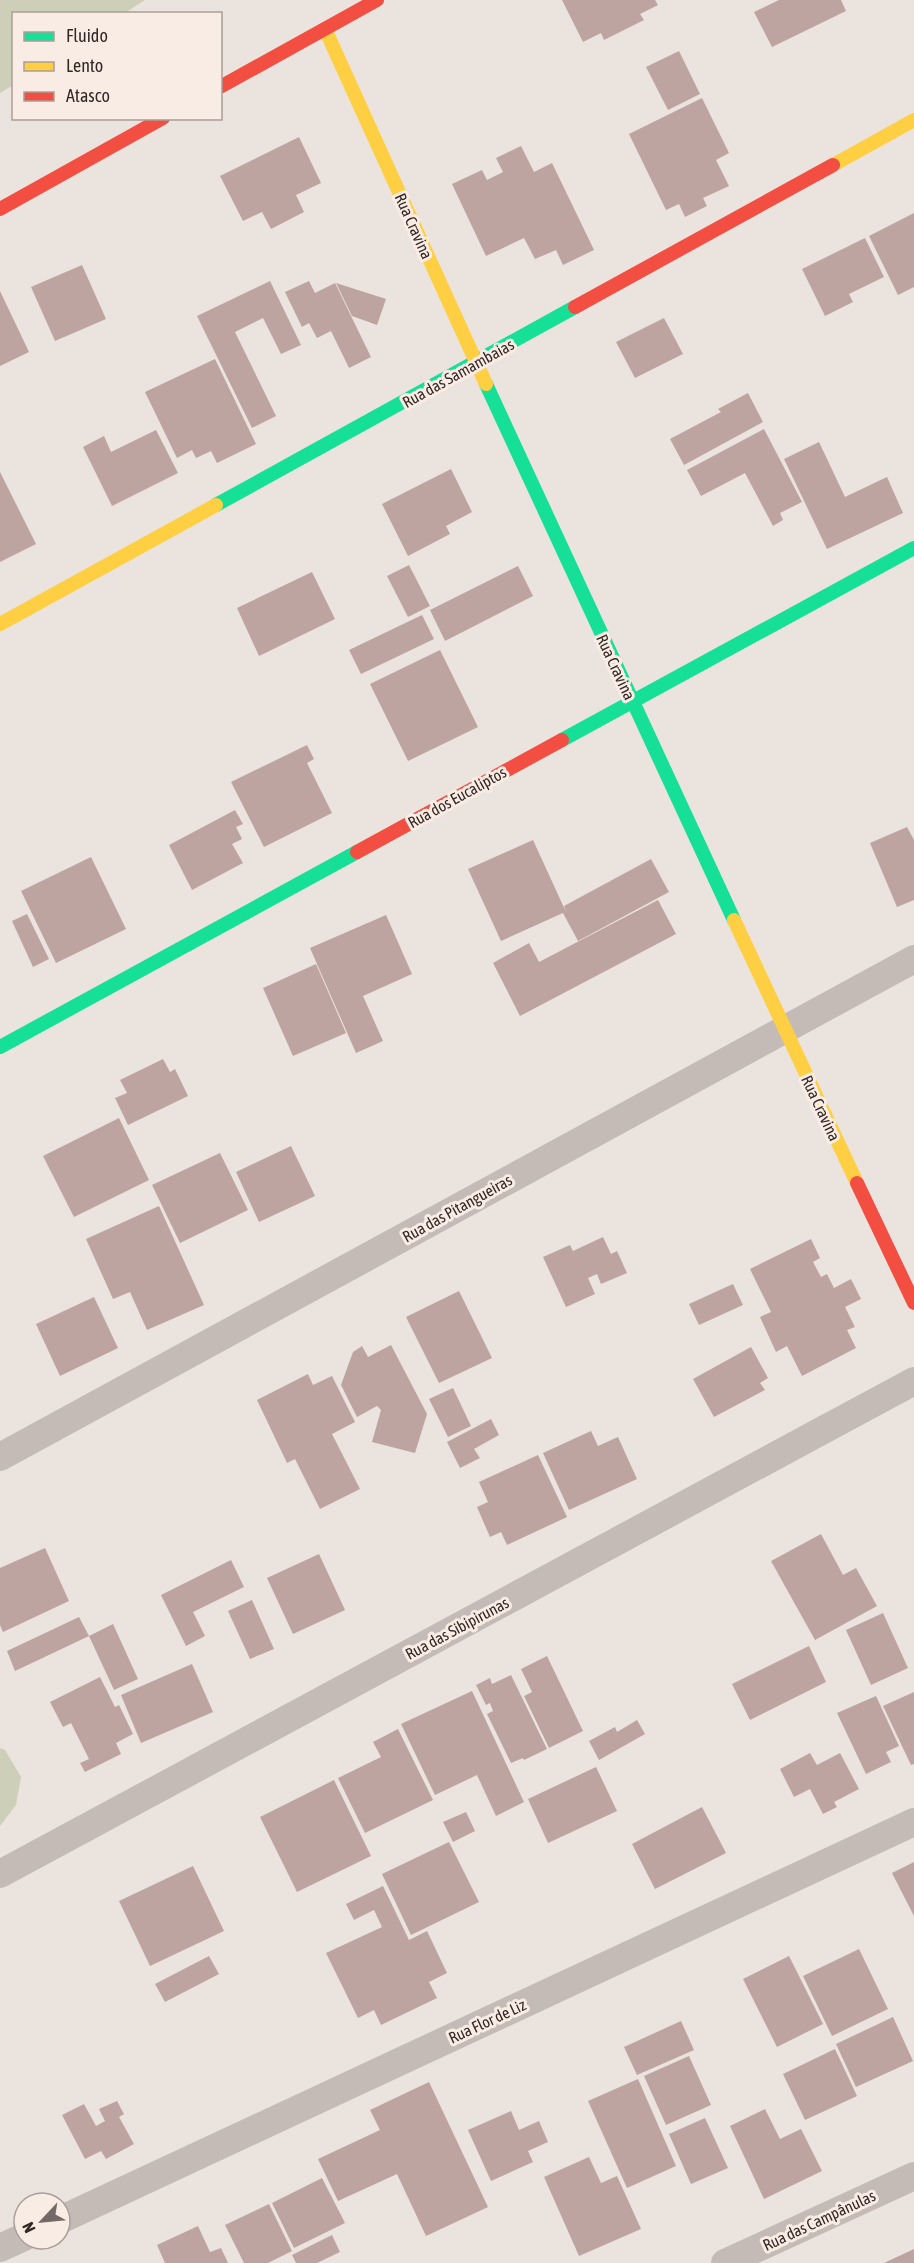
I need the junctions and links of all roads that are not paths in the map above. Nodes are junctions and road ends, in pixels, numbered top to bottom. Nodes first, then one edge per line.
1 (377, 0) edge
2 (325, 29) junction
3 (222, 86) edge
4 (159, 120) edge
5 (914, 120) edge
6 (0, 209) edge
7 (476, 363) junction
8 (914, 548) edge
9 (0, 624) edge
10 (632, 701) junction
11 (914, 959) edge
12 (784, 1029) junction
13 (0, 1047) edge
14 (914, 1303) edge
15 (914, 1381) edge
16 (0, 1457) edge
17 (914, 1822) edge
18 (0, 1874) edge
19 (914, 2176) edge
20 (72, 2214) edge
21 (725, 2263) edge

1 - 2 street
2 - 3 street
2 - 7 street, Rua Cravina
4 - 6 street
5 - 7 street, Rua das Samambaias
7 - 9 street, Rua das Samambaias
7 - 10 street, Rua Cravina
8 - 10 street, Rua dos Eucaliptos
10 - 12 street, Rua Cravina
10 - 13 street, Rua dos Eucaliptos
11 - 12 street, Rua das Pitangueiras
12 - 14 street, Rua Cravina
12 - 16 street, Rua das Pitangueiras
15 - 18 street, Rua das Sibipirunas
17 - 20 street, Rua Flor de Liz
19 - 21 street, Rua das Campânulas

